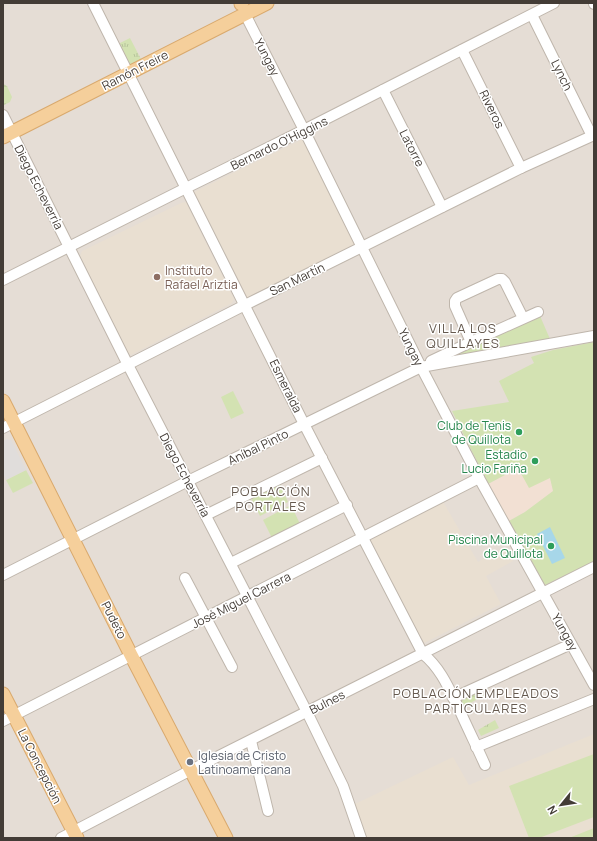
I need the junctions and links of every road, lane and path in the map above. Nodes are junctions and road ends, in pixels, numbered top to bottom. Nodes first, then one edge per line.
1 (93, 3) edge
2 (267, 3) edge
3 (554, 3) edge
4 (242, 6) edge
5 (532, 15) junction
6 (462, 50) junction
7 (128, 74) junction
8 (382, 90) junction
9 (3, 115) edge
10 (304, 130) junction
11 (7, 135) edge
12 (593, 135) edge
13 (521, 168) junction
14 (186, 188) junction
15 (442, 207) junction
16 (69, 247) junction
17 (362, 247) junction
18 (3, 280) edge
19 (245, 305) junction
20 (538, 312) dead end
21 (523, 318) junction
22 (594, 336) edge
23 (471, 342) junction
24 (128, 365) junction
25 (420, 367) junction
26 (3, 401) edge
27 (304, 424) junction
28 (8, 426) edge
29 (322, 458) junction
30 (478, 478) junction
31 (188, 481) junction
32 (347, 505) junction
33 (206, 515) junction
34 (364, 537) junction
35 (73, 540) junction
36 (231, 563) junction
37 (594, 567) edge
38 (3, 575) edge
39 (185, 578) dead end
40 (543, 592) junction
41 (248, 597) junction
42 (206, 618) junction
43 (571, 644) junction
44 (423, 654) junction
45 (132, 655) junction
46 (232, 667) dead end
47 (594, 685) edge
48 (3, 694) edge
49 (453, 698) junction
50 (594, 699) edge
51 (307, 712) junction
52 (8, 718) edge
53 (251, 740) junction
54 (476, 747) junction
55 (484, 765) dead end
56 (191, 770) junction
57 (268, 812) dead end
58 (75, 835) edge
59 (61, 838) edge
60 (226, 838) edge
61 (361, 838) edge

1 - 7 street, Esmeralda
2 - 4 main road, Ramón Freire
3 - 5 street, Bernardo O'Higgins
4 - 7 main road, Ramón Freire
4 - 10 street, Yungay
5 - 6 street, Bernardo O'Higgins
5 - 12 street, Lynch
6 - 8 street, Bernardo O'Higgins
6 - 13 street, Riveros
7 - 11 main road, Ramón Freire
7 - 14 street, Esmeralda
8 - 10 street, Bernardo O'Higgins
8 - 15 street, Latorre
9 - 11 street, Diego Echeverría
10 - 14 street, Bernardo O'Higgins
10 - 17 street, Yungay
11 - 16 street, Diego Echeverría
12 - 13 street, San Martín
13 - 15 street, San Martín
14 - 16 street, Bernardo O'Higgins
14 - 19 street, Esmeralda
15 - 17 street, San Martín
16 - 18 street, Bernardo O'Higgins
16 - 24 street, Diego Echeverría
17 - 19 street, San Martín
17 - 25 street, Yungay
19 - 24 street, San Martín
19 - 27 street, Esmeralda
20 - 21 street
21 - 23 street
21 - 23 street
22 - 25 street, Aníbal Pinto
23 - 25 street
24 - 28 street, San Martín
24 - 31 street, Diego Echeverría
25 - 27 street, Aníbal Pinto
25 - 30 street, Yungay
26 - 28 main road, Pudeto
27 - 29 street, Esmeralda
27 - 31 street, Aníbal Pinto
28 - 35 main road, Pudeto
29 - 32 street, Esmeralda
29 - 33 street
30 - 34 street, José Miguel Carrera
30 - 40 street, Yungay
31 - 33 street, Diego Echeverría
31 - 35 street, Aníbal Pinto
32 - 34 street, Esmeralda
32 - 36 street
33 - 36 street, Diego Echeverría
34 - 41 street, José Miguel Carrera
34 - 44 street, Esmeralda
35 - 38 street, Aníbal Pinto
35 - 45 main road, Pudeto
36 - 41 street, Diego Echeverría
37 - 40 street, Bulnes
39 - 42 street
40 - 43 street, Yungay
40 - 44 street, Bulnes
41 - 42 street, José Miguel Carrera
41 - 51 street, Diego Echeverría
42 - 45 street, José Miguel Carrera
42 - 46 street
43 - 47 street, Yungay
43 - 49 street
44 - 49 street, Esmeralda
44 - 51 street, Bulnes
45 - 52 street, José Miguel Carrera
45 - 56 main road, Pudeto
48 - 52 main road, La Concepción
49 - 54 street, Esmeralda
50 - 54 street
51 - 53 street, Bulnes
51 - 61 street, Diego Echeverría
52 - 58 main road, La Concepción
53 - 56 street, Bulnes
53 - 57 street
54 - 55 street, Esmeralda
56 - 58 street, Bulnes
56 - 60 main road, Pudeto
58 - 59 street, Bulnes

